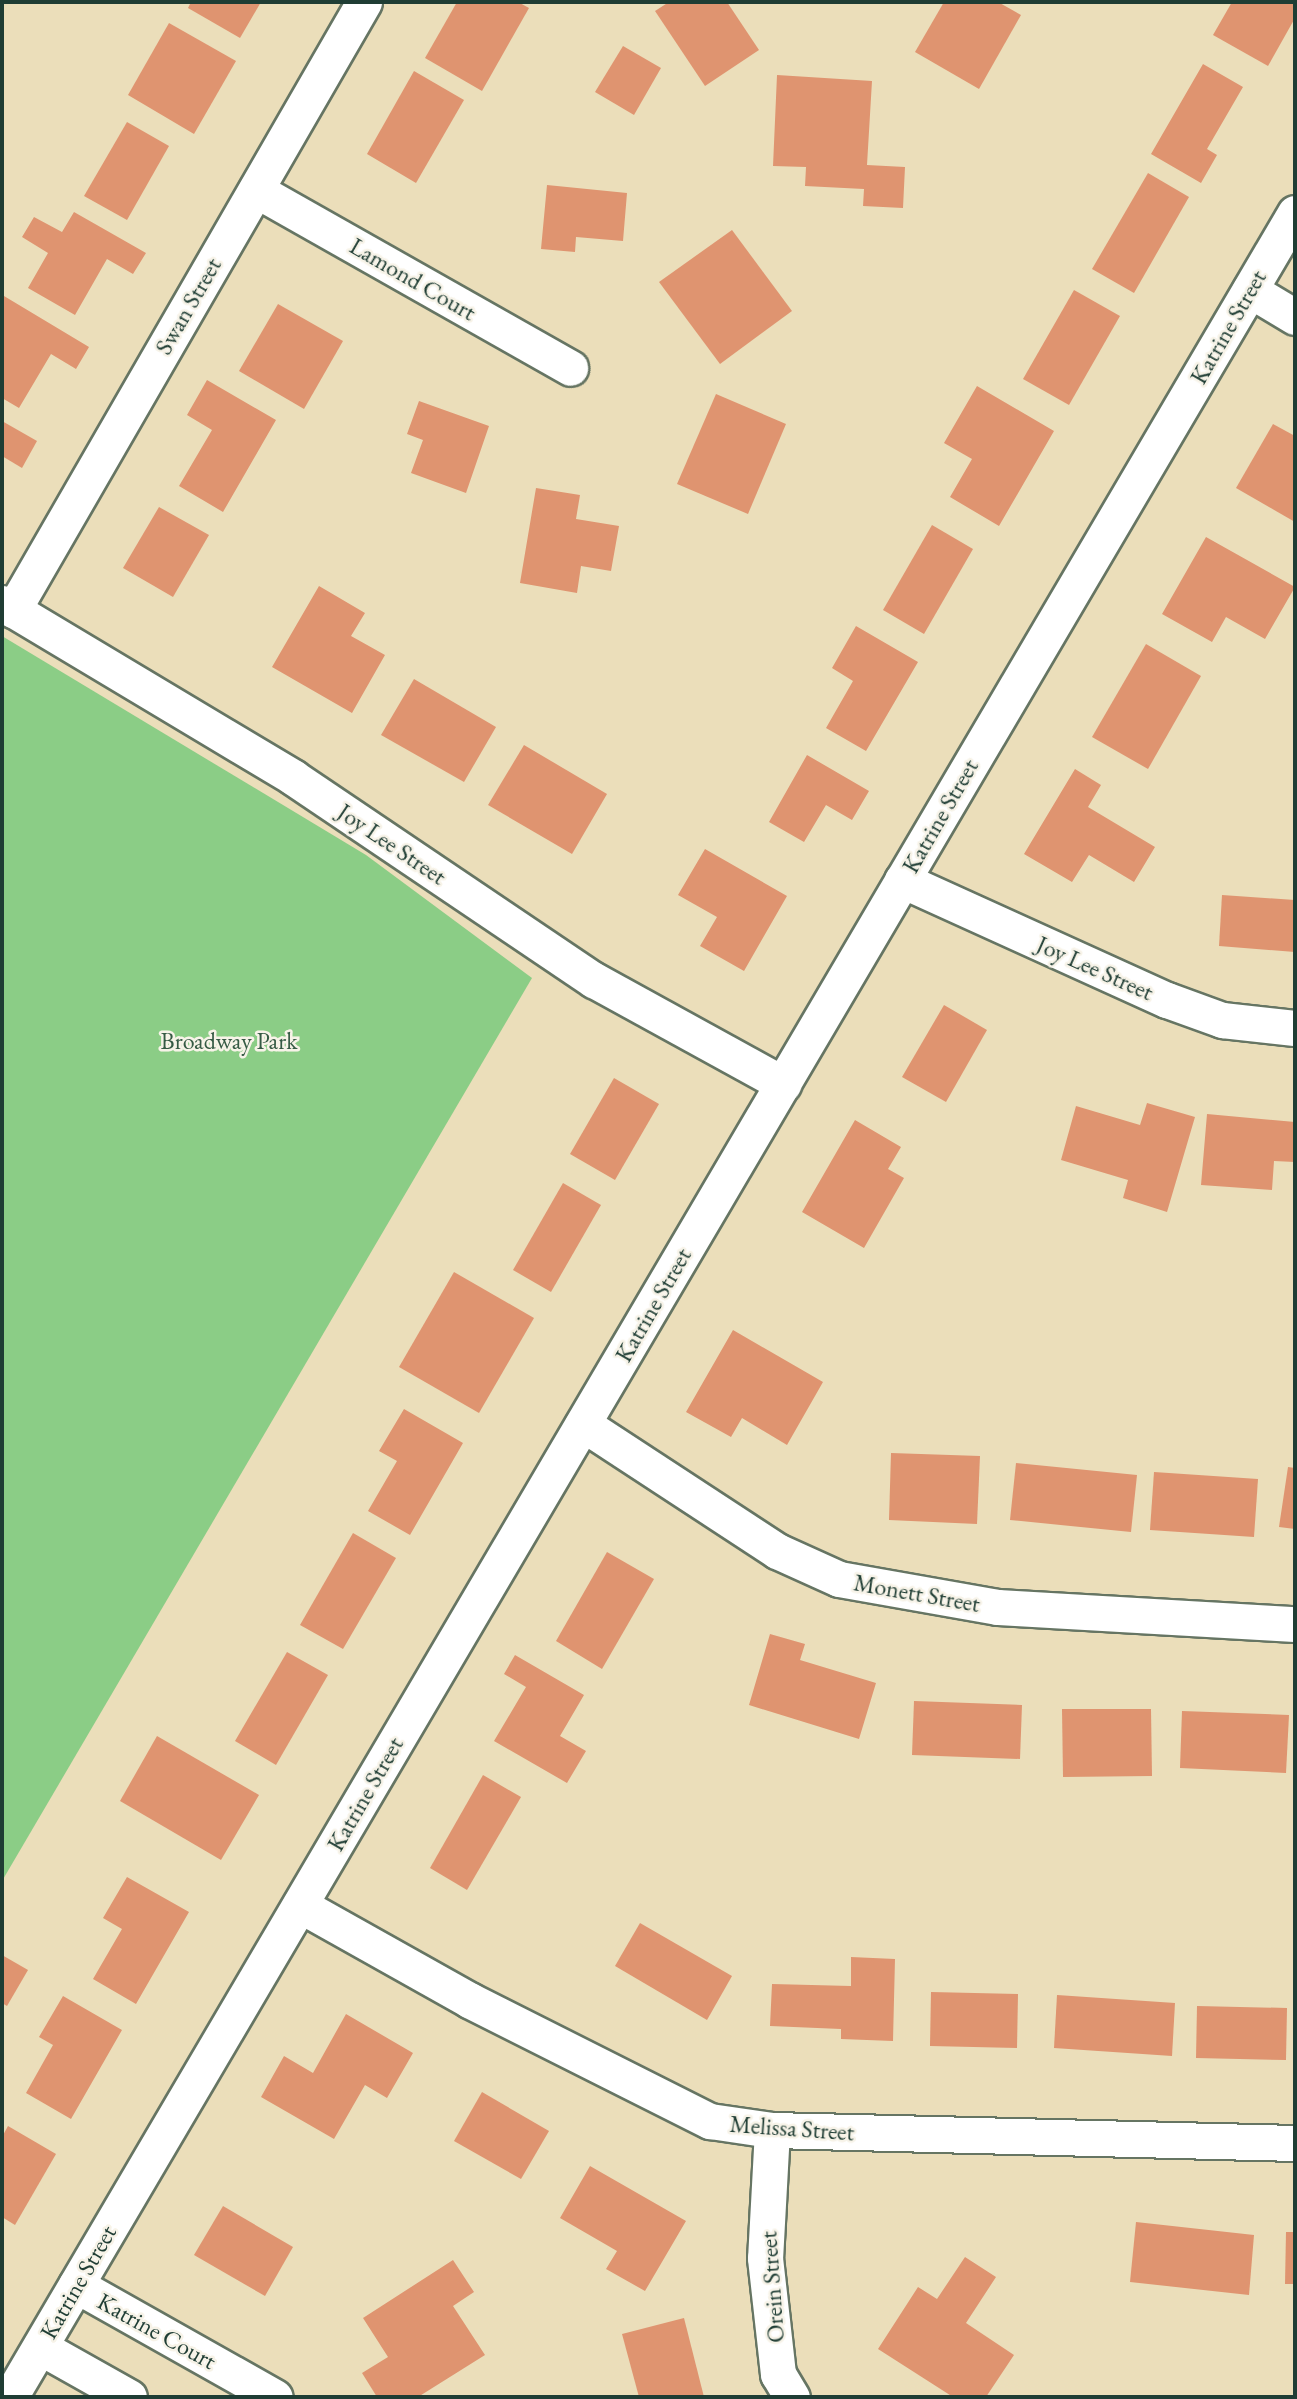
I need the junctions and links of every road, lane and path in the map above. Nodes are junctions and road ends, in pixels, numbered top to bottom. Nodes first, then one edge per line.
1 (364, 2) edge
2 (256, 190) junction
3 (1295, 213) edge
4 (1250, 290) junction
5 (1295, 317) edge
6 (570, 368) dead end
7 (7, 606) edge
8 (902, 880) junction
9 (1295, 1028) edge
10 (783, 1084) junction
11 (583, 1424) junction
12 (1295, 1625) edge
13 (300, 1905) junction
14 (772, 2130) junction
15 (1295, 2143) edge
16 (76, 2286) junction
17 (40, 2347) junction
18 (10, 2397) edge
19 (129, 2397) edge
20 (275, 2397) edge
21 (792, 2397) edge

1 - 2 street, Swan Street
2 - 6 street, Lamond Court
2 - 7 street, Swan Street
3 - 4 street, Katrine Street
4 - 5 street
4 - 8 street, Katrine Street
7 - 10 street, Joy Lee Street
8 - 9 street, Joy Lee Street
8 - 10 street, Katrine Street
10 - 11 street, Katrine Street
11 - 12 street, Monett Street
11 - 13 street, Katrine Street
13 - 14 street, Melissa Street
13 - 16 street, Katrine Street
14 - 15 street, Melissa Street
14 - 21 street, Orein Street
16 - 17 street, Katrine Street
16 - 20 street, Katrine Court
17 - 18 street, Katrine Street
17 - 19 street

